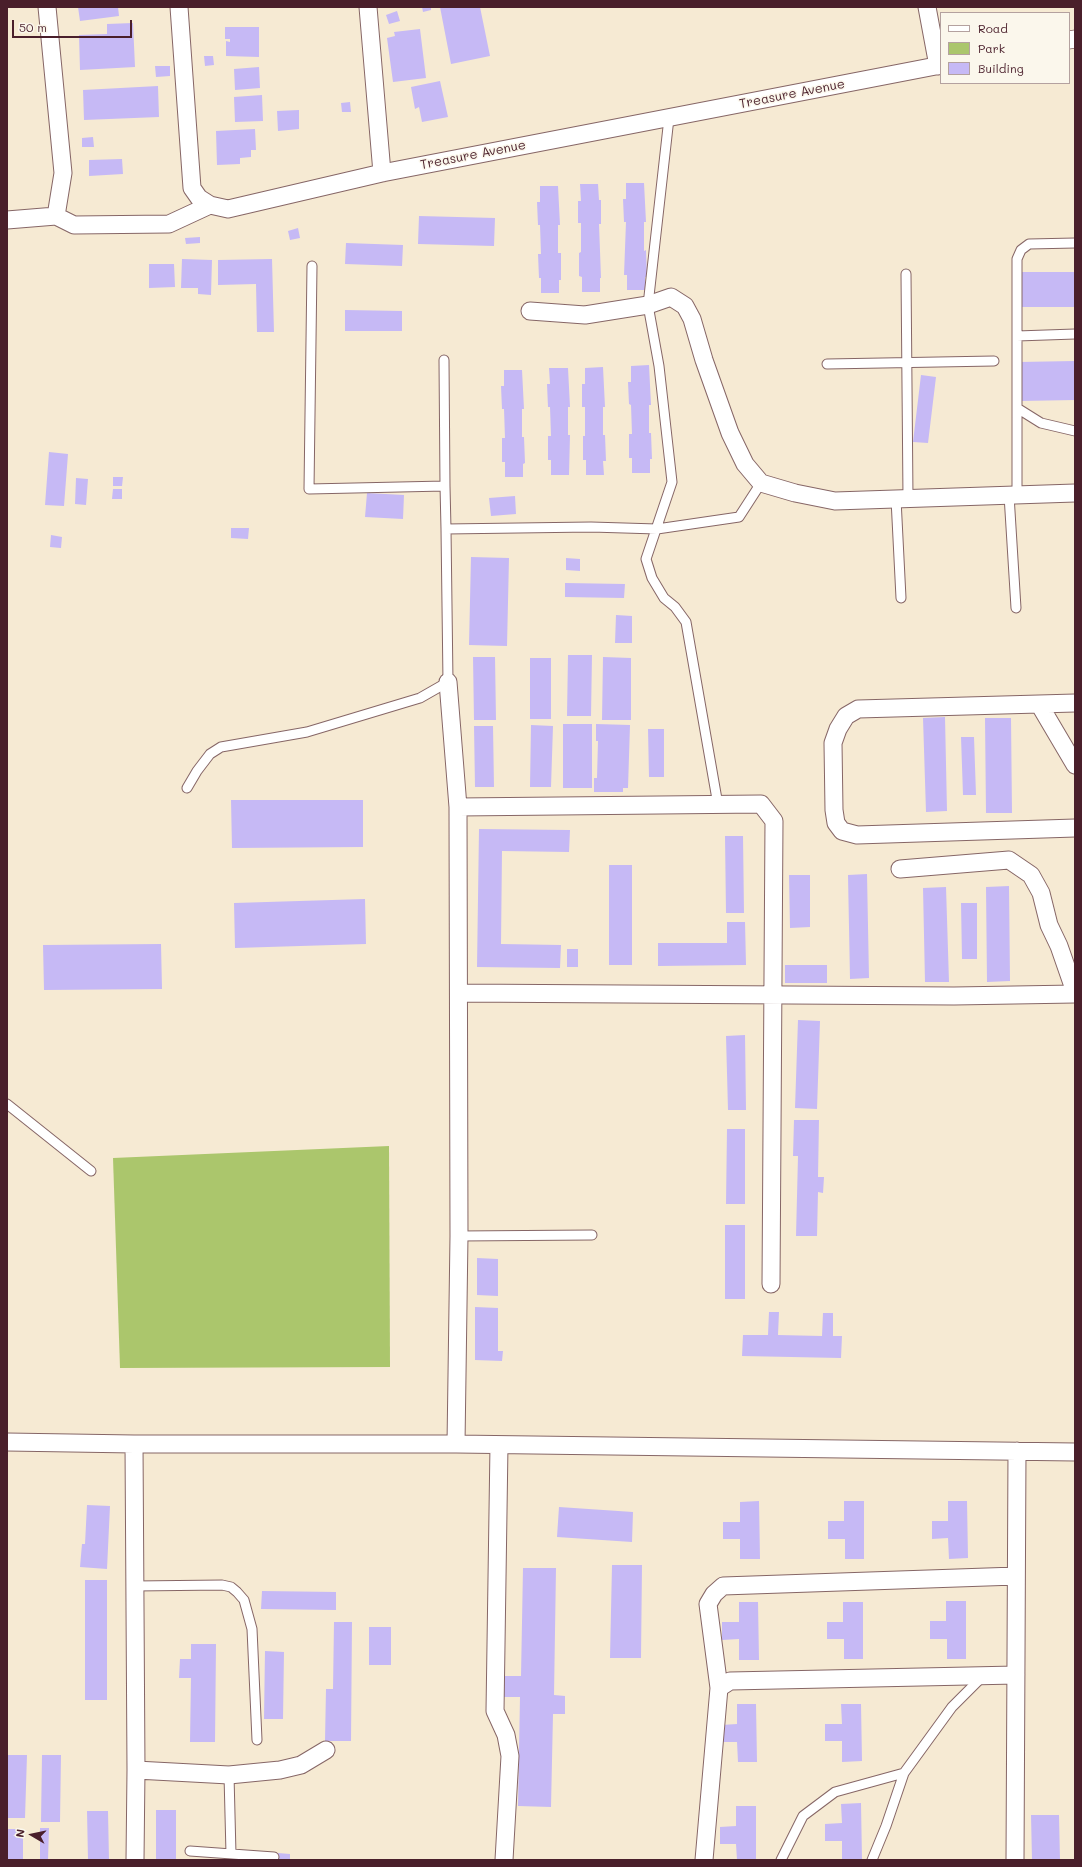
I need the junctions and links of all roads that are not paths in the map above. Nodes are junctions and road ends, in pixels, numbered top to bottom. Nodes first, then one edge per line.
1 (47, 7) edge
2 (179, 7) edge
3 (368, 7) edge
4 (927, 7) edge
5 (940, 66) edge
6 (669, 118) junction
7 (382, 173) junction
8 (210, 205) junction
9 (56, 216) junction
10 (7, 220) edge
11 (1075, 243) edge
12 (312, 266) dead end
13 (906, 274) dead end
14 (648, 305) junction
15 (530, 311) dead end
16 (1075, 334) edge
17 (1017, 336) junction
18 (444, 360) dead end
19 (994, 361) dead end
20 (907, 363) junction
21 (827, 364) dead end
22 (1017, 408) junction
23 (1075, 431) edge
24 (761, 483) junction
25 (445, 486) junction
26 (1075, 493) edge
27 (1013, 495) junction
28 (902, 498) junction
29 (446, 529) junction
30 (657, 529) junction
31 (901, 598) dead end
32 (1016, 608) dead end
33 (448, 682) junction
34 (1075, 703) edge
35 (1039, 704) junction
36 (1075, 765) edge
37 (186, 788) dead end
38 (718, 805) junction
39 (458, 807) junction
40 (1075, 828) edge
41 (900, 869) dead end
42 (1074, 985) edge
43 (459, 993) junction
44 (773, 995) junction
45 (7, 1104) edge
46 (91, 1171) dead end
47 (592, 1235) dead end
48 (459, 1236) junction
49 (771, 1284) dead end
50 (7, 1442) edge
51 (134, 1444) junction
52 (456, 1444) junction
53 (499, 1445) junction
54 (1017, 1451) junction
55 (1075, 1452) edge
56 (1016, 1576) junction
57 (135, 1586) junction
58 (1016, 1675) junction
59 (983, 1676) junction
60 (719, 1688) junction
61 (257, 1740) dead end
62 (326, 1750) dead end
63 (136, 1770) junction
64 (904, 1773) junction
65 (229, 1775) junction
66 (190, 1852) dead end
67 (231, 1854) junction
68 (274, 1857) dead end
69 (134, 1860) edge
70 (504, 1860) edge
71 (704, 1860) edge
72 (781, 1860) edge
73 (872, 1860) edge
74 (1015, 1860) edge

1 - 9 street
2 - 8 street
3 - 7 street
4 - 5 street
5 - 6 street, Treasure Avenue
6 - 7 street, Treasure Avenue
6 - 14 lane
7 - 8 street, Treasure Avenue
8 - 9 street
9 - 10 street
11 - 17 lane
12 - 25 lane
13 - 20 lane
14 - 15 street
14 - 24 street
14 - 30 lane
16 - 17 lane
17 - 22 lane
18 - 25 lane
19 - 20 lane
20 - 21 lane
20 - 28 lane
22 - 23 lane
22 - 27 lane
24 - 28 street
24 - 30 lane
25 - 29 lane
26 - 27 street
27 - 28 street
27 - 32 lane
28 - 31 lane
29 - 30 lane
29 - 33 lane
30 - 38 lane
33 - 37 lane
33 - 39 street
34 - 35 street
35 - 36 street
35 - 40 street
38 - 39 street
38 - 44 street
39 - 43 street
41 - 42 street
42 - 44 street
43 - 44 street
43 - 48 street
44 - 49 street
45 - 46 lane
47 - 48 lane
48 - 52 street
50 - 51 street
51 - 52 street
51 - 57 street
52 - 53 street
53 - 54 street
53 - 70 street
54 - 55 street
54 - 56 street
56 - 58 street
56 - 60 street
57 - 61 lane
57 - 63 street
58 - 59 street
58 - 74 street
59 - 60 street
59 - 64 lane
60 - 71 street
62 - 65 street
63 - 65 street
63 - 69 street
64 - 72 lane
64 - 73 lane
65 - 67 lane
66 - 67 lane
67 - 68 lane

